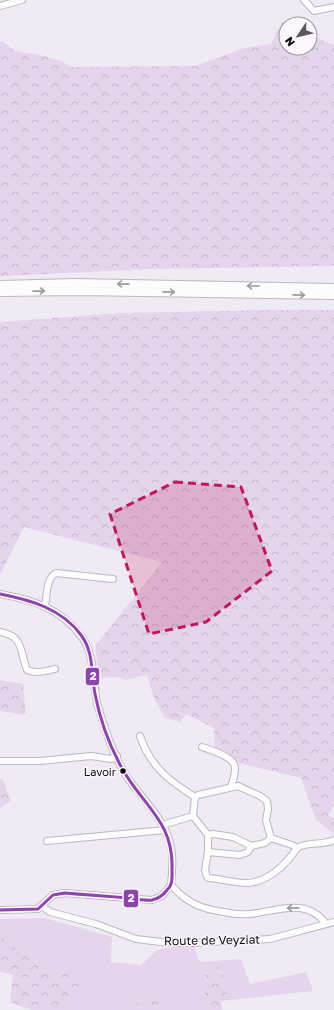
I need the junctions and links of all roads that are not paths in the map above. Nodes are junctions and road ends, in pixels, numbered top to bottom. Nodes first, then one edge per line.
1 (22, 0) edge
2 (304, 0) edge
3 (0, 6) edge
4 (334, 7) edge
5 (0, 285) edge
6 (334, 288) edge
7 (0, 292) edge
8 (334, 295) edge
9 (112, 579) dead end
10 (0, 594) edge
11 (45, 606) junction
12 (0, 632) edge
13 (55, 669) dead end
14 (140, 736) dead end
15 (202, 747) dead end
16 (117, 756) junction
17 (0, 762) edge
18 (232, 787) junction
19 (195, 797) junction
20 (193, 816) junction
21 (164, 827) junction
22 (208, 835) junction
23 (271, 838) junction
24 (47, 840) dead end
25 (334, 840) edge
26 (252, 846) junction
27 (297, 848) junction
28 (208, 852) junction
29 (171, 885) junction
30 (42, 906) junction
31 (0, 910) edge
32 (334, 922) edge
33 (326, 924) junction

1 - 3 street
2 - 4 street
6 -> 5 highway
7 -> 8 highway
9 - 11 street
10 - 11 street
11 - 16 street
12 - 13 street
14 - 19 street
15 - 18 street
16 - 17 street
16 - 21 street
18 - 19 street
18 - 23 street
19 - 20 street
20 - 21 street
20 - 22 street
21 - 24 street
21 - 29 street
22 - 26 street
22 - 28 street
23 - 26 street
23 - 27 street
25 - 27 street
26 - 28 street
27 - 28 street
29 - 30 street
33 -> 29 street
30 - 31 street
30 - 33 street, Route de Veyziat
32 - 33 street, Route de Veyziat

